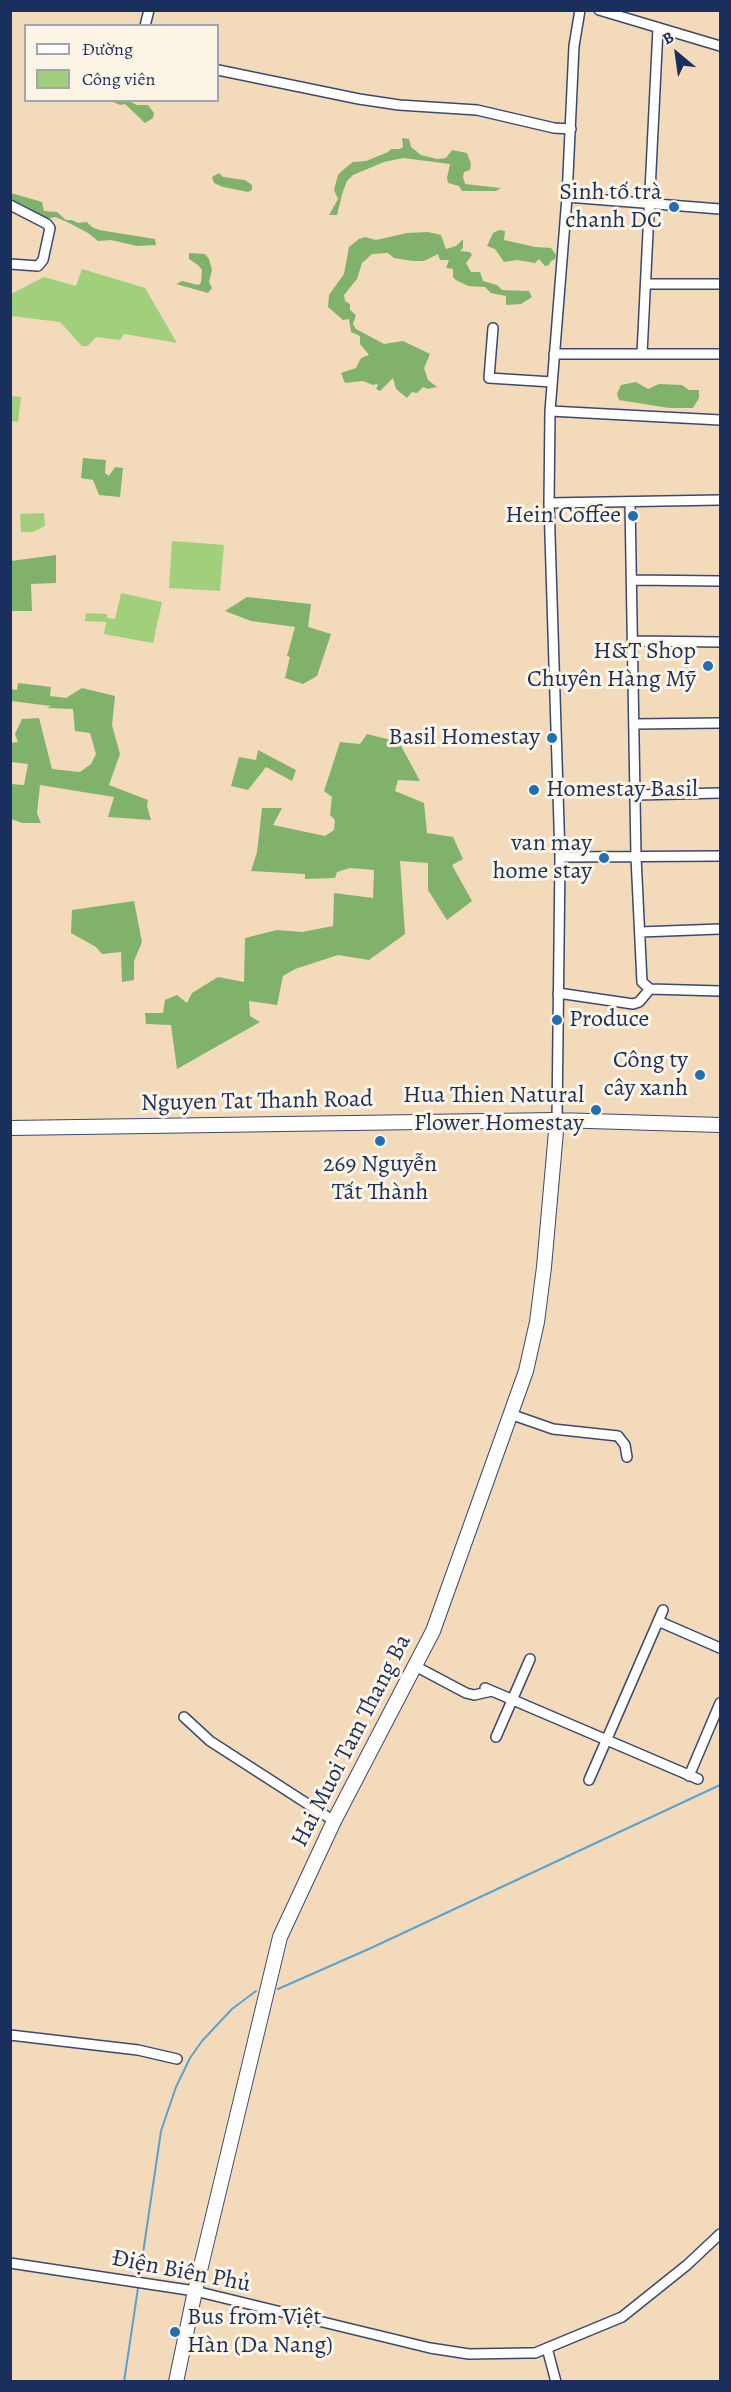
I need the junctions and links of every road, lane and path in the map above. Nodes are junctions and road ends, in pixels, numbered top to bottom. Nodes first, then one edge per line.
1 (580, 10) edge
2 (599, 10) edge
3 (658, 28) junction
4 (720, 46) edge
5 (219, 70) edge
6 (571, 129) junction
7 (567, 197) junction
8 (649, 203) junction
9 (10, 205) edge
10 (720, 209) edge
11 (10, 264) edge
12 (646, 284) junction
13 (720, 284) edge
14 (493, 328) dead end
15 (554, 354) junction
16 (642, 354) junction
17 (720, 354) edge
18 (552, 382) junction
19 (550, 411) junction
20 (720, 420) edge
21 (720, 500) edge
22 (630, 502) junction
23 (549, 503) junction
24 (632, 580) junction
25 (720, 581) edge
26 (634, 641) junction
27 (720, 642) edge
28 (720, 723) edge
29 (634, 724) junction
30 (720, 793) edge
31 (636, 795) junction
32 (720, 856) edge
33 (560, 857) junction
34 (636, 857) junction
35 (720, 930) edge
36 (640, 932) junction
37 (650, 989) junction
38 (720, 991) edge
39 (558, 993) junction
40 (557, 1120) junction
41 (720, 1125) edge
42 (10, 1128) edge
43 (510, 1414) junction
44 (627, 1457) dead end
45 (663, 1610) dead end
46 (658, 1622) junction
47 (720, 1648) edge
48 (530, 1659) dead end
49 (415, 1666) junction
50 (512, 1700) junction
51 (720, 1703) edge
52 (184, 1717) dead end
53 (496, 1737) dead end
54 (607, 1740) junction
55 (589, 1780) dead end
56 (334, 1821) junction
57 (10, 2035) edge
58 (177, 2058) dead end
59 (720, 2235) edge
60 (10, 2263) edge
61 (195, 2291) junction
62 (547, 2348) junction
63 (176, 2382) edge
64 (556, 2382) edge

1 - 6 street
2 - 3 street
3 - 4 street
3 - 8 street
5 - 6 street
6 - 7 street
7 - 8 street
7 - 15 street
8 - 10 street
8 - 12 street
9 - 11 street
12 - 13 street
12 - 16 street
14 - 18 street
15 - 16 street
15 - 18 street
16 - 17 street
18 - 19 street
19 - 20 street
19 - 23 street
21 - 22 street
22 - 23 street
22 - 24 street
23 - 33 street
24 - 25 street
24 - 26 street
26 - 27 street
26 - 29 street
28 - 29 street
29 - 31 street
30 - 31 street
31 - 34 street
32 - 34 street
33 - 34 street
33 - 39 street
34 - 36 street
35 - 36 street
36 - 37 street
37 - 38 street
37 - 39 street
39 - 40 street
40 - 41 street, Nguyen Tat Thanh Road
40 - 42 street, Nguyen Tat Thanh Road
40 - 43 street, Hai Muoi Tam Thang Ba
43 - 44 street
43 - 49 street, Hai Muoi Tam Thang Ba
45 - 46 street
46 - 47 street
46 - 54 street
48 - 50 street
49 - 50 street
49 - 56 street, Hai Muoi Tam Thang Ba
50 - 53 street
50 - 54 street
51 - 54 street
52 - 56 street
54 - 55 street
56 - 61 street, Hai Muoi Tam Thang Ba
57 - 58 street
59 - 62 street, Điện Biên Phủ
60 - 61 street, Điện Biên Phủ
61 - 62 street, Điện Biên Phủ
61 - 63 street, Hai Muoi Tam Thang Ba
62 - 64 street

